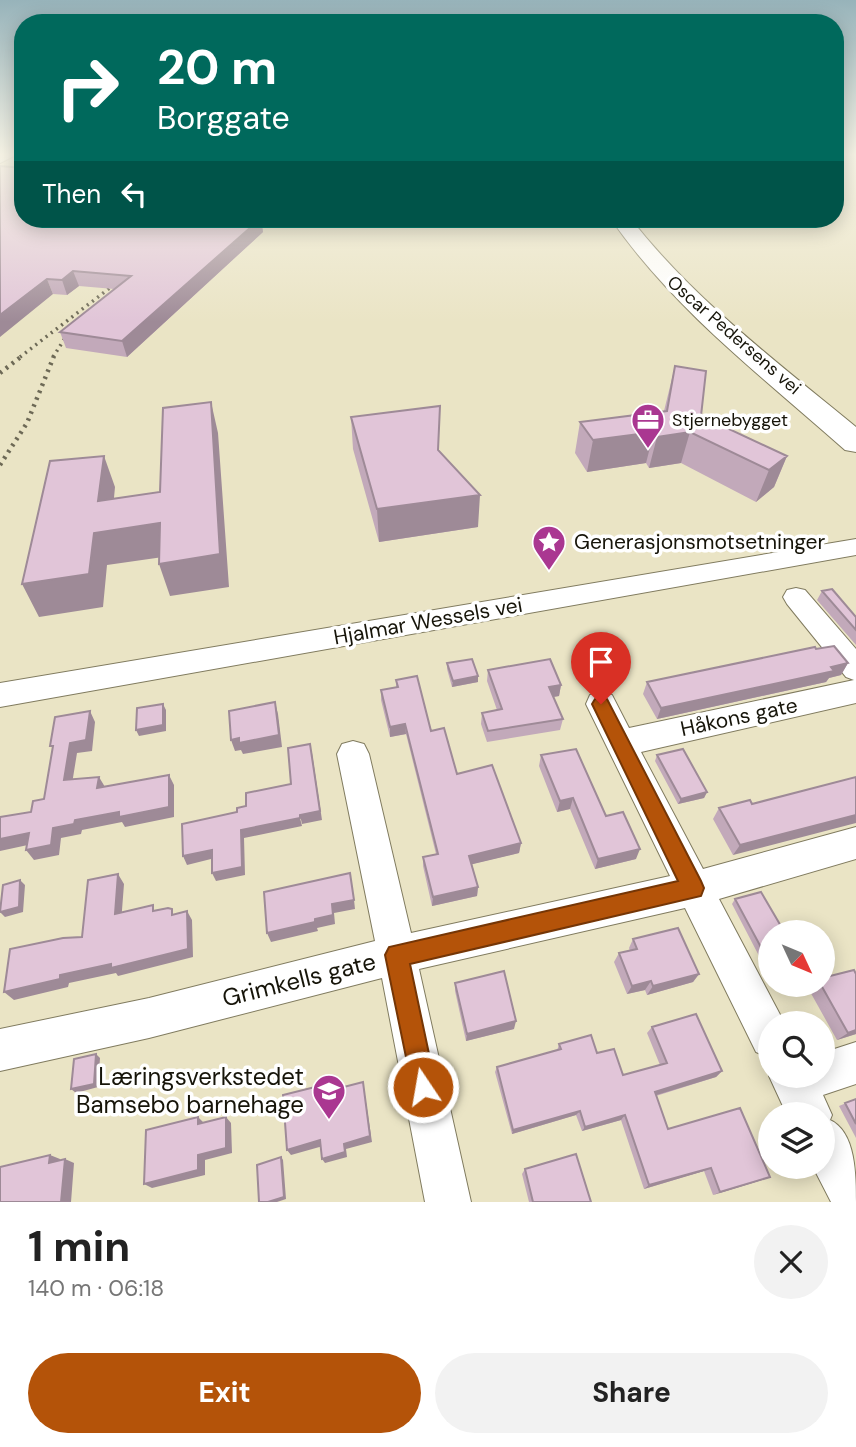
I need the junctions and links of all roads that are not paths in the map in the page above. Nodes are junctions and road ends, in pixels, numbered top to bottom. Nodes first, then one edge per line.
1 (628, 228) edge
2 (856, 443) edge
3 (856, 547) edge
4 (796, 597) dead end
5 (856, 669) edge
6 (856, 691) edge
7 (0, 695) edge
8 (601, 704) dead end
9 (621, 743) junction
10 (353, 754) dead end
11 (856, 843) edge
12 (693, 888) junction
13 (397, 955) junction
14 (758, 1015) edge
15 (0, 1051) edge
16 (856, 1063) edge
17 (835, 1072) edge
18 (835, 1163) edge
19 (448, 1202) edge
20 (856, 1202) edge

1 - 2 main road, Oscar Pedersens vei
3 - 7 street, Hjalmar Wessels vei
4 - 5 street
6 - 9 street, Håkons gate
8 - 9 street
9 - 12 street
10 - 13 street, Grimkells gate
11 - 12 street
12 - 13 street
12 - 14 street
13 - 15 street, Grimkells gate
13 - 19 street
16 - 17 street
18 - 20 street

